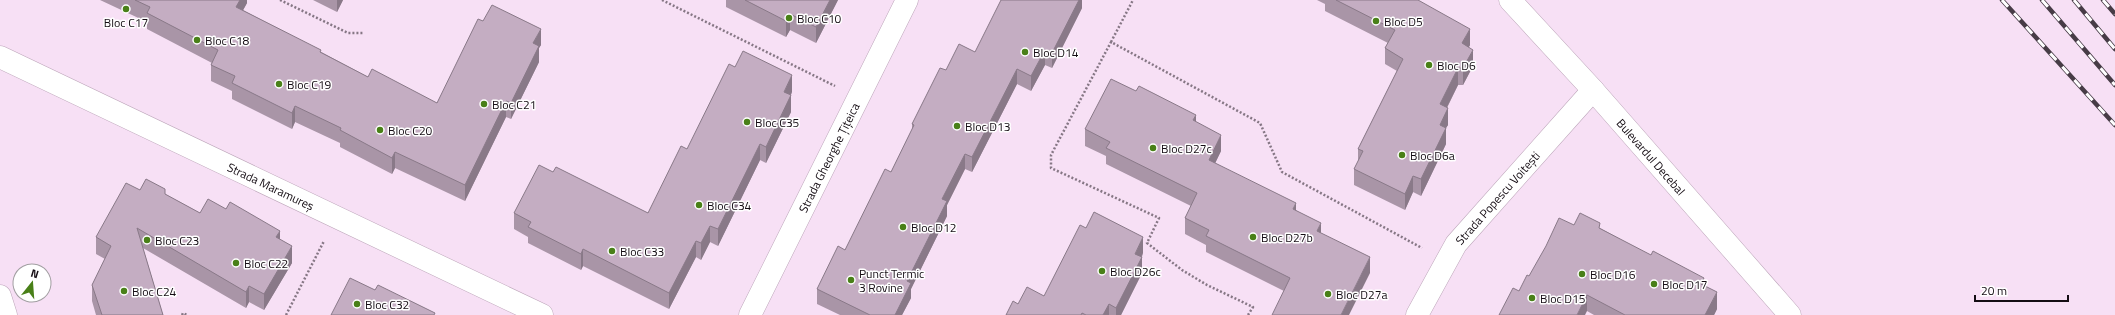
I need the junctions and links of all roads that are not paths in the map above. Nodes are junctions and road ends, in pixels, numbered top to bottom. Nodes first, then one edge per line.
1 (907, 0) edge
2 (1510, 0) edge
3 (0, 57) edge
4 (1593, 90) junction
5 (0, 296) edge
6 (6, 315) edge
7 (542, 315) edge
8 (750, 315) edge
9 (1417, 315) edge
10 (1790, 315) edge

1 - 8 street, Strada Gheorghe Țițeica
2 - 4 street, Bulevardul Decebal
3 - 7 street, Strada Maramureș
4 - 9 street, Strada Popescu Voitești
4 - 10 street, Bulevardul Decebal
5 - 6 street

